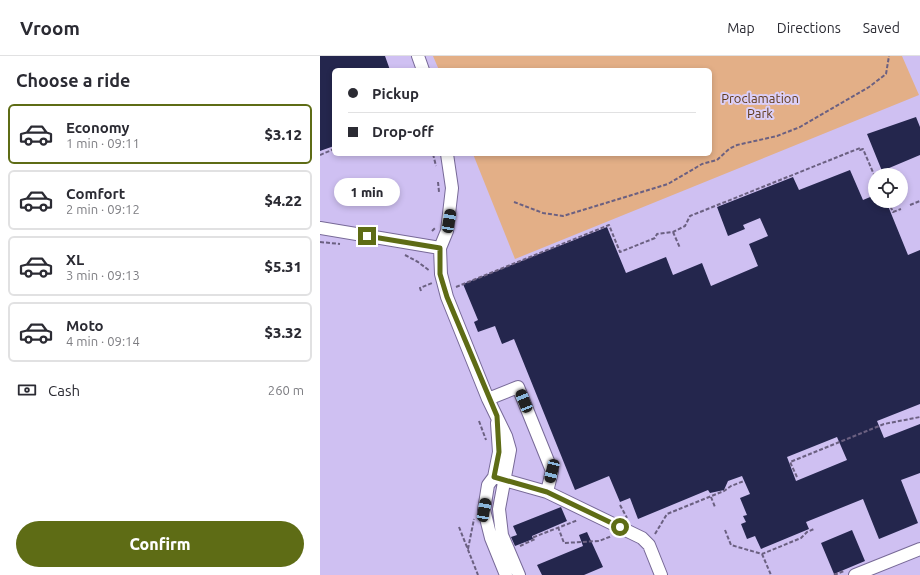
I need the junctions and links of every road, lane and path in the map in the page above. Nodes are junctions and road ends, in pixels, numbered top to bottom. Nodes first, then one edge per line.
1 (418, 56) edge
2 (889, 56) edge
3 (422, 68) edge
4 (332, 150) edge
5 (320, 155) edge
6 (434, 156) edge
7 (447, 156) edge
8 (437, 168) dead end
9 (871, 168) edge
10 (438, 175) dead end
11 (440, 195) dead end
12 (920, 201) edge
13 (514, 202) dead end
14 (910, 205) dead end
15 (891, 208) edge
16 (901, 209) dead end
17 (437, 226) dead end
18 (320, 228) edge
19 (432, 231) dead end
20 (673, 232) junction
21 (320, 242) edge
22 (344, 244) dead end
23 (440, 248) junction
24 (680, 248) dead end
25 (401, 253) dead end
26 (432, 275) dead end
27 (435, 282) dead end
28 (453, 288) dead end
29 (421, 292) dead end
30 (488, 399) junction
31 (920, 417) edge
32 (797, 478) dead end
33 (499, 479) junction
34 (744, 481) dead end
35 (547, 492) junction
36 (711, 497) junction
37 (620, 505) dead end
38 (715, 507) dead end
39 (578, 520) dead end
40 (630, 521) dead end
41 (459, 527) dead end
42 (558, 528) junction
43 (814, 529) dead end
44 (725, 530) dead end
45 (649, 531) dead end
46 (619, 539) dead end
47 (515, 548) dead end
48 (920, 549) edge
49 (762, 554) junction
50 (478, 575) edge
51 (506, 575) edge
52 (519, 575) edge
53 (661, 575) edge
54 (770, 575) edge
55 (855, 575) edge

1 - 3 street
2 - 13 path
4 - 5 path
6 - 8 path
7 - 23 street
9 - 20 path
10 - 11 path
12 - 14 path
15 - 16 path
17 - 19 path
18 - 23 street
20 - 24 path
20 - 28 path
21 - 22 path
23 - 30 street
25 - 26 path
27 - 29 path
30 - 33 street
30 - 35 street
31 - 32 path
33 - 35 street
33 - 51 street
33 - 52 street
34 - 36 path
35 - 53 street
36 - 38 path
36 - 45 path
37 - 40 path
39 - 42 path
41 - 50 path
42 - 46 path
42 - 47 path
43 - 49 path
44 - 49 path
48 - 55 street
49 - 54 path

